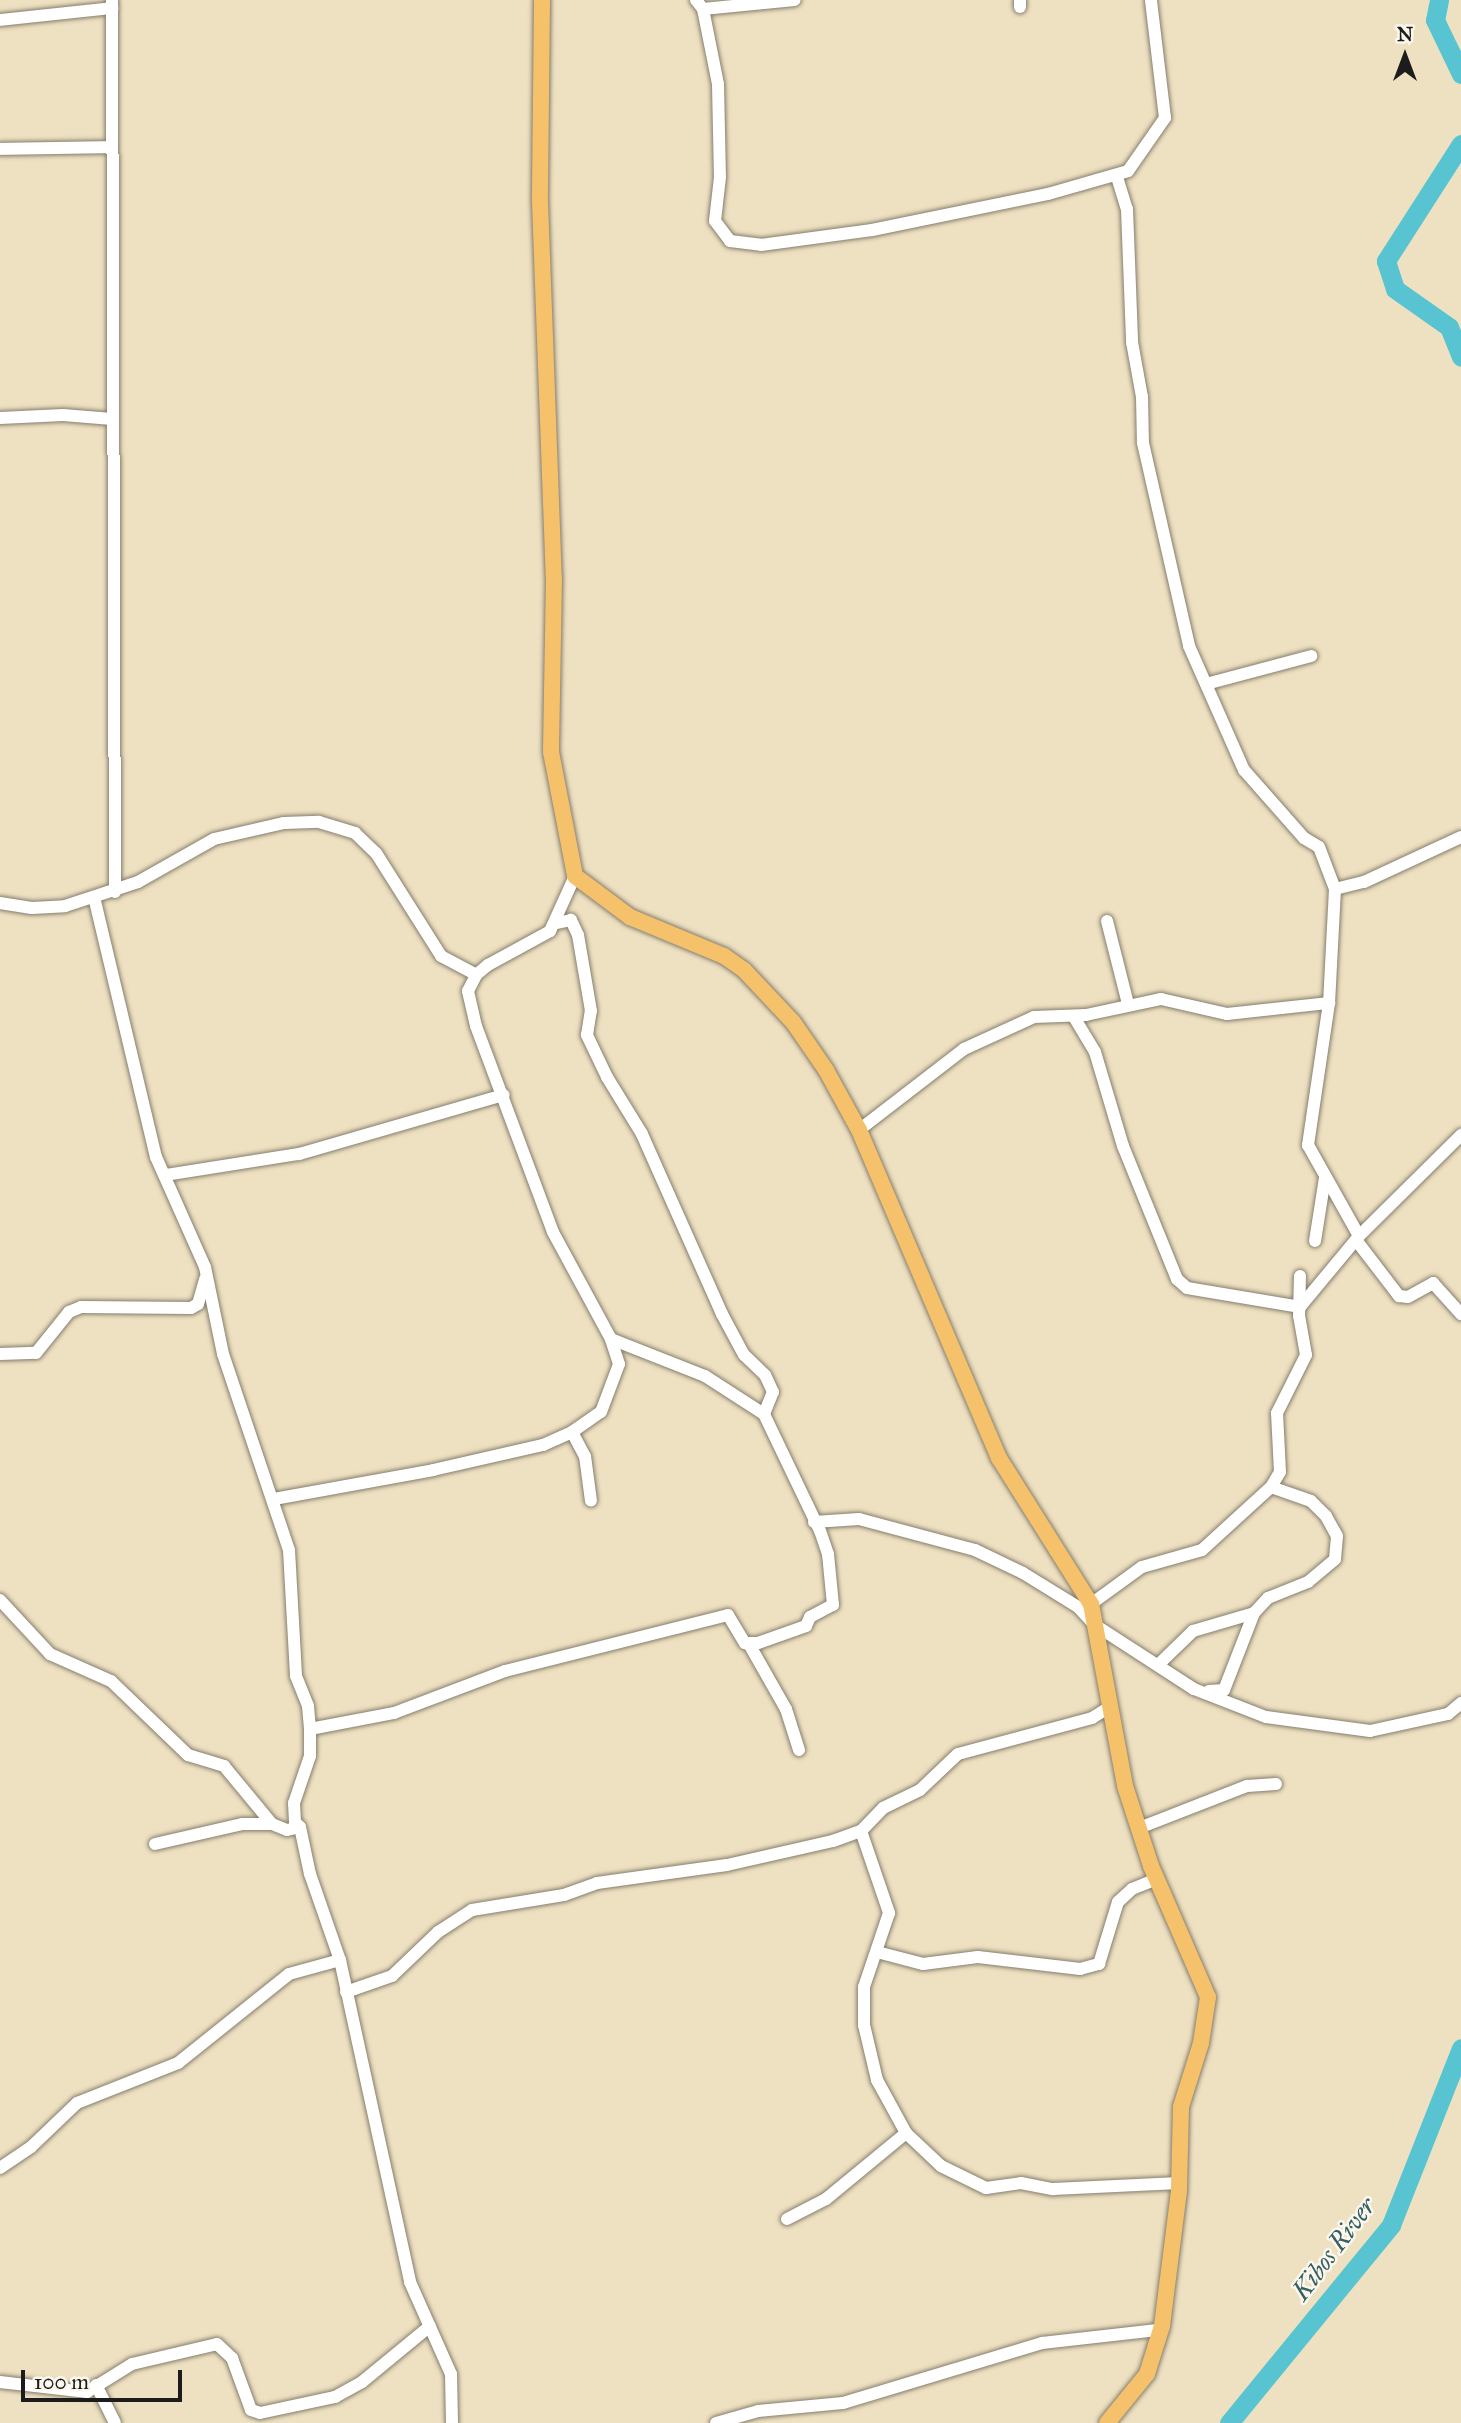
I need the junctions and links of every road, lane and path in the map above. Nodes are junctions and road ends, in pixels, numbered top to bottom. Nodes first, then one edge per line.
1 (542, 0) edge
2 (795, 0) edge
3 (1151, 0) edge
4 (112, 4) edge
5 (699, 5) edge
6 (0, 20) edge
7 (111, 147) junction
8 (0, 149) edge
9 (1117, 177) junction
10 (0, 418) edge
11 (112, 419) junction
12 (1311, 656) dead end
13 (1206, 684) junction
14 (1461, 837) edge
15 (575, 876) junction
16 (1335, 889) junction
17 (115, 892) junction
18 (94, 897) junction
19 (0, 903) edge
20 (1107, 921) dead end
21 (556, 923) junction
22 (475, 975) junction
23 (1128, 1003) junction
24 (1329, 1003) junction
25 (1074, 1017) junction
26 (505, 1095) junction
27 (859, 1130) junction
28 (1461, 1135) edge
29 (166, 1175) junction
30 (1325, 1178) junction
31 (1358, 1238) junction
32 (1315, 1241) dead end
33 (207, 1272) junction
34 (1300, 1276) dead end
35 (1300, 1307) junction
36 (1461, 1314) edge
37 (611, 1339) junction
38 (0, 1354) edge
39 (764, 1415) junction
40 (572, 1432) junction
41 (1271, 1488) junction
42 (274, 1499) junction
43 (591, 1501) dead end
44 (814, 1522) junction
45 (0, 1600) edge
46 (1091, 1604) junction
47 (1254, 1613) junction
48 (1095, 1625) junction
49 (749, 1644) junction
50 (1158, 1665) junction
51 (1202, 1693) junction
52 (1461, 1703) edge
53 (1111, 1706) junction
54 (310, 1730) junction
55 (799, 1750) dead end
56 (1276, 1784) dead end
57 (272, 1824) junction
58 (300, 1827) junction
59 (1139, 1828) junction
60 (861, 1831) junction
61 (155, 1844) dead end
62 (1157, 1879) junction
63 (877, 1952) junction
64 (340, 1960) junction
65 (346, 1992) junction
66 (906, 2133) junction
67 (0, 2168) edge
68 (1179, 2183) junction
69 (787, 2220) dead end
70 (430, 2326) junction
71 (1157, 2330) junction
72 (0, 2382) edge
73 (96, 2385) junction
74 (115, 2423) edge
75 (452, 2423) edge
76 (716, 2423) edge
77 (1107, 2423) edge

1 - 15 main road
2 - 5 street
3 - 9 street
4 - 6 street
4 - 7 street
5 - 9 street
7 - 8 street
7 - 11 street
9 - 13 street
10 - 11 street
11 - 17 street
12 - 13 street
13 - 16 street
14 - 16 street
15 - 21 street
15 - 27 main road
16 - 24 street
17 - 18 street
17 - 22 street
18 - 19 street
18 - 29 street
20 - 23 street
21 - 22 street
21 - 39 street
22 - 26 street
23 - 24 street
23 - 25 street
24 - 30 street
25 - 27 street
25 - 35 street
26 - 29 street
26 - 37 street
27 - 46 main road
28 - 31 street
29 - 33 street
30 - 31 street
30 - 32 street
31 - 35 street
31 - 36 street
33 - 38 street
33 - 42 street
34 - 35 street
35 - 41 street
37 - 39 street
37 - 40 street
39 - 44 street
40 - 42 street
40 - 43 street
41 - 46 street
41 - 47 street
42 - 54 street
44 - 48 street
44 - 49 street
45 - 57 street
46 - 48 main road
47 - 50 street
47 - 51 street
48 - 50 street
48 - 53 main road
49 - 54 street
49 - 55 street
50 - 51 street
51 - 52 street
53 - 59 main road
53 - 60 street
54 - 58 street
56 - 59 street
57 - 58 street
57 - 61 street
58 - 64 street
59 - 62 main road
60 - 63 street
60 - 65 street
62 - 63 street
62 - 68 main road
63 - 66 street
64 - 65 street
64 - 67 street
65 - 70 street
66 - 68 street
66 - 69 street
68 - 71 main road
70 - 73 street
70 - 75 street
71 - 76 street
71 - 77 main road
72 - 73 street
73 - 74 street

